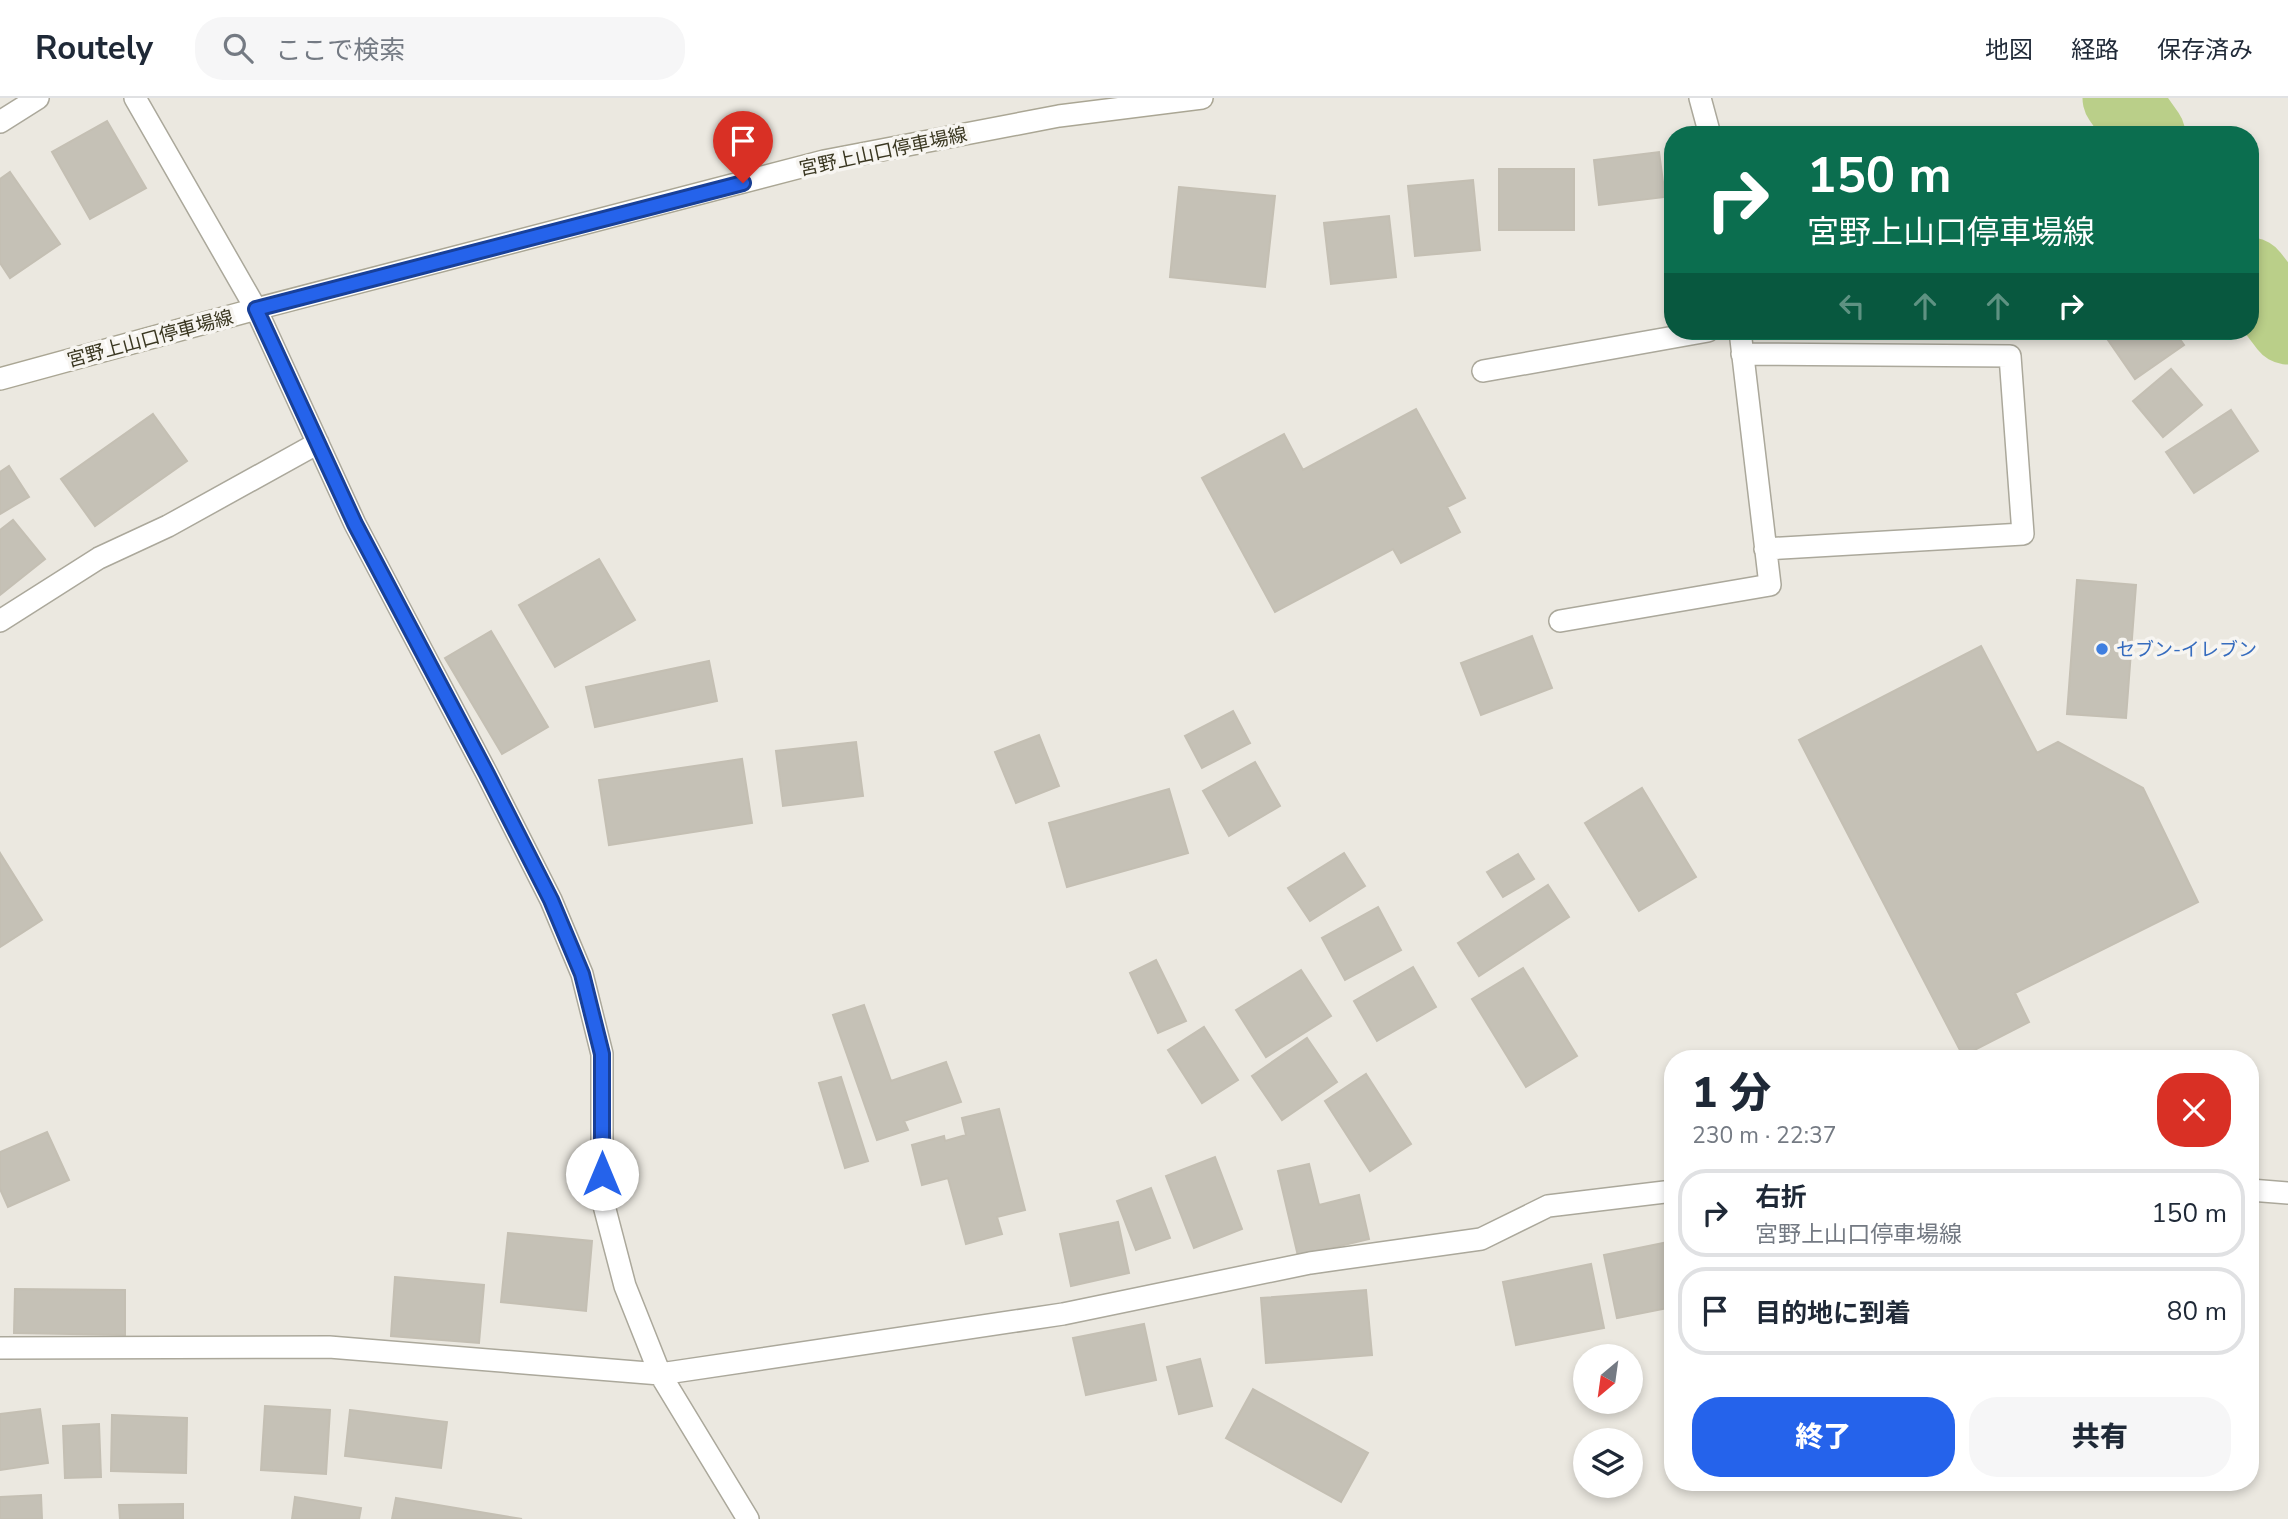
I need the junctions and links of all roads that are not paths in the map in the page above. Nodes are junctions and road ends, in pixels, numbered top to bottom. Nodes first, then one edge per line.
1 (38, 98) edge
2 (135, 98) edge
3 (1202, 98) edge
4 (1700, 98) edge
5 (0, 122) edge
6 (1708, 126) edge
7 (256, 309) junction
8 (1664, 339) edge
9 (1741, 340) edge
10 (1742, 354) junction
11 (1483, 371) dead end
12 (0, 379) edge
13 (318, 443) junction
14 (1765, 549) junction
15 (0, 621) edge
16 (1560, 621) dead end
17 (2259, 1191) edge
18 (1664, 1192) edge
19 (2288, 1193) edge
20 (0, 1348) edge
21 (660, 1374) junction
22 (748, 1519) edge

1 - 5 street
2 - 7 street
3 - 7 street, 宮野上山口停車場線
4 - 6 street
7 - 12 street, 宮野上山口停車場線
7 - 13 street
8 - 11 street
9 - 10 street
10 - 14 street
10 - 14 street
13 - 15 street
13 - 21 street
14 - 16 street
17 - 19 street
18 - 21 street
20 - 21 street
21 - 22 street

